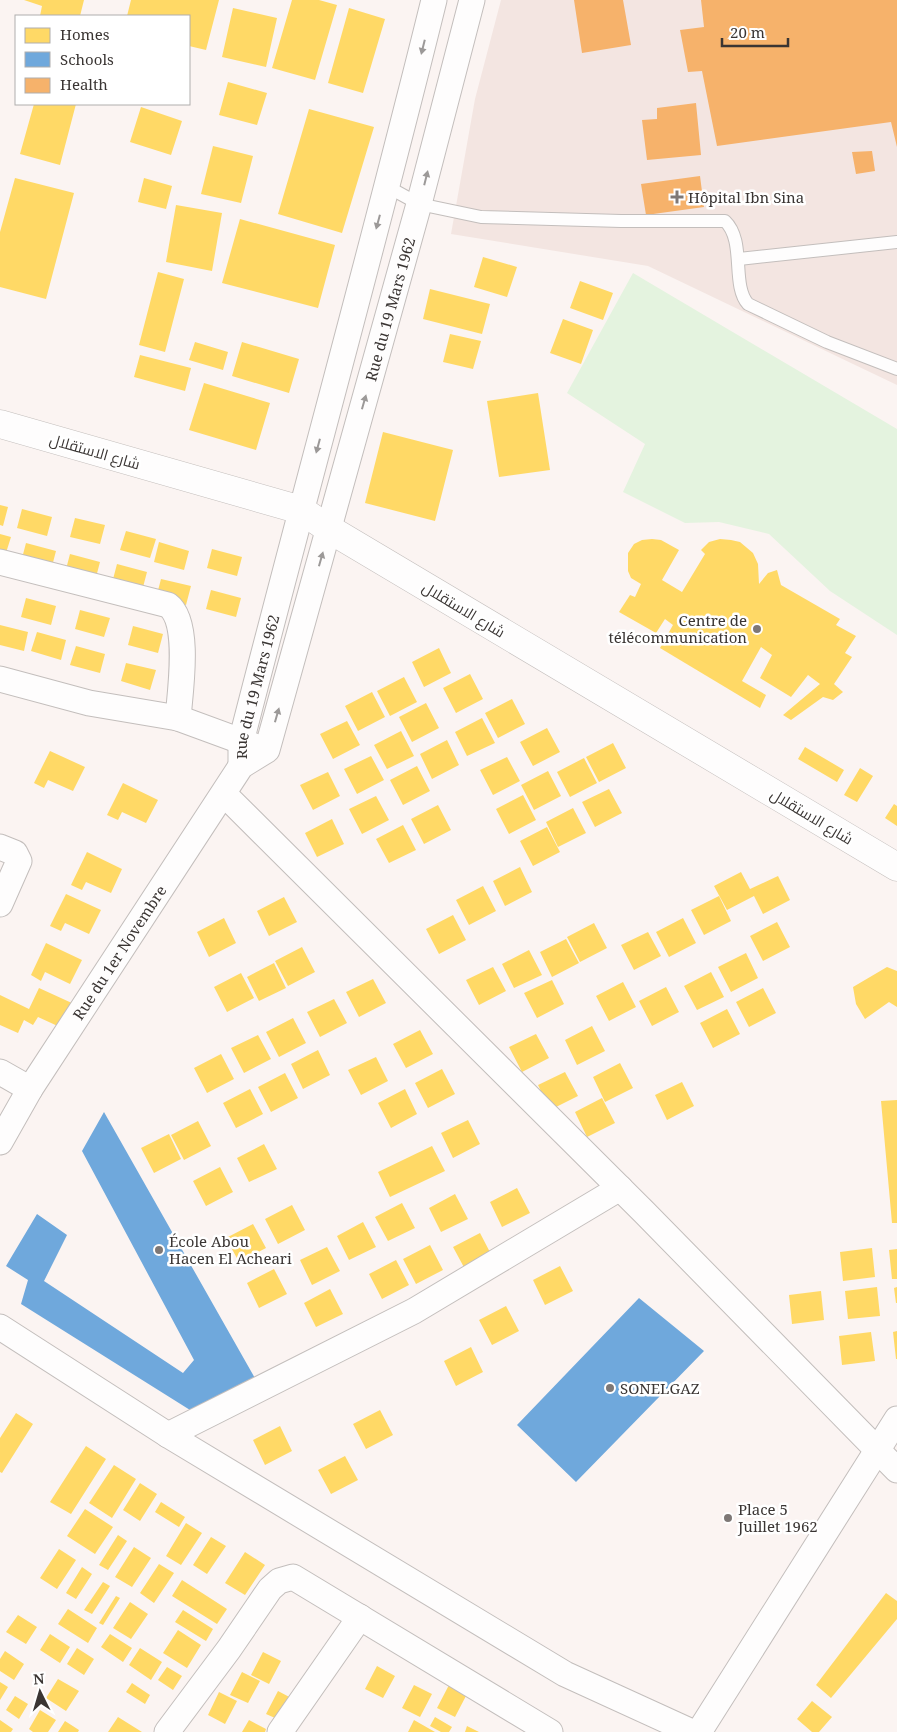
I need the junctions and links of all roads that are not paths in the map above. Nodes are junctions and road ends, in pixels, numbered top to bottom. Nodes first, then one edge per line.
1 (434, 0) edge
2 (468, 1) edge
3 (388, 187) junction
4 (419, 204) junction
5 (897, 242) edge
6 (738, 259) junction
7 (897, 369) edge
8 (0, 424) edge
9 (301, 510) junction
10 (329, 529) junction
11 (0, 562) edge
12 (0, 679) edge
13 (178, 718) junction
14 (241, 754) junction
15 (224, 794) junction
16 (0, 847) edge
17 (897, 867) edge
18 (0, 904) edge
19 (0, 1072) edge
20 (30, 1089) junction
21 (0, 1142) edge
22 (620, 1188) junction
23 (0, 1327) edge
24 (897, 1419) edge
25 (168, 1435) junction
26 (875, 1451) junction
27 (897, 1470) edge
28 (360, 1617) junction
29 (167, 1732) edge
30 (280, 1732) edge
31 (550, 1732) edge
32 (692, 1732) edge
33 (700, 1732) edge

1 -> 3 street, Rue du 19 Mars 1962
4 -> 2 street, Rue du 19 Mars 1962
3 - 4 lane
3 -> 9 street, Rue du 19 Mars 1962
4 - 6 lane
10 -> 4 street, Rue du 19 Mars 1962
5 - 6 lane
6 - 7 lane
8 - 9 street, شارع الاستقلال
9 - 10 street, شارع الاستقلال
9 - 14 street, Rue du 19 Mars 1962
14 -> 10 street, Rue du 19 Mars 1962
10 - 17 street, شارع الاستقلال
11 - 13 street
12 - 13 street
13 - 14 street
14 - 15 street, Rue du 1er Novembre
15 - 20 street, Rue du 1er Novembre
15 - 22 street
16 - 18 street
19 - 20 street
20 - 21 street, Rue du 1er Novembre
22 - 25 street
22 - 26 street
23 - 25 street
24 - 26 street
25 - 32 street
26 - 27 street
26 - 33 street
28 - 29 street
28 - 30 street
28 - 31 street

